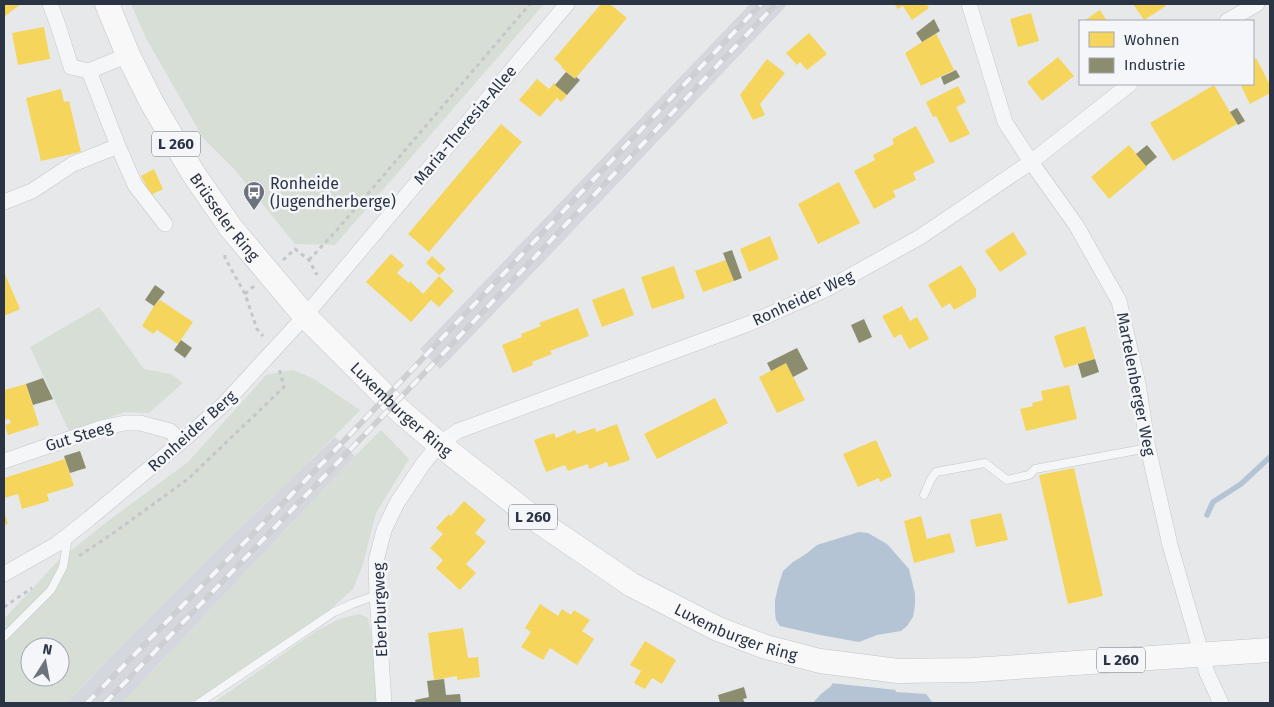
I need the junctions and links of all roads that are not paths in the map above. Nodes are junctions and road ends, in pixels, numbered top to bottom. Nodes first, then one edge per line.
1 (50, 4) edge
2 (107, 4) edge
3 (566, 4) edge
4 (969, 4) edge
5 (1257, 4) edge
6 (1229, 20) edge
7 (128, 55) junction
8 (89, 71) junction
9 (1129, 85) edge
10 (118, 146) junction
11 (1031, 162) junction
12 (4, 202) edge
13 (165, 224) dead end
14 (305, 316) junction
15 (182, 442) junction
16 (439, 444) junction
17 (1148, 448) junction
18 (4, 461) edge
19 (924, 495) dead end
20 (69, 535) junction
21 (4, 574) edge
22 (377, 595) junction
23 (4, 637) edge
24 (1270, 650) edge
25 (1201, 655) junction
26 (199, 703) edge
27 (384, 703) edge
28 (1221, 703) edge

1 - 8 street
2 - 7 main road, Brüsseler Ring / L 260
3 - 14 street, Maria-Theresia-Allee
4 - 11 street, Martelenberger Weg
5 - 6 street
7 - 8 street
7 - 14 main road, Brüsseler Ring / L 260
8 - 10 street
9 - 11 street, Ronheider Weg
10 - 12 street
10 - 13 street
11 - 16 street, Ronheider Weg
11 - 17 street, Martelenberger Weg
14 - 15 street, Ronheider Berg
14 - 16 main road, Luxemburger Ring / L 260
15 - 18 street, Gut Steeg
15 - 20 street, Ronheider Berg
16 - 22 street, Eberburgweg
16 - 25 main road, Luxemburger Ring / L 260
17 - 19 lane
17 - 25 street, Martelenberger Weg
20 - 21 street, Ronheider Berg
20 - 23 lane
22 - 26 lane
22 - 27 street, Eberburgweg
24 - 25 main road, Luxemburger Ring / L 260
25 - 28 street, Martelenberger Weg

